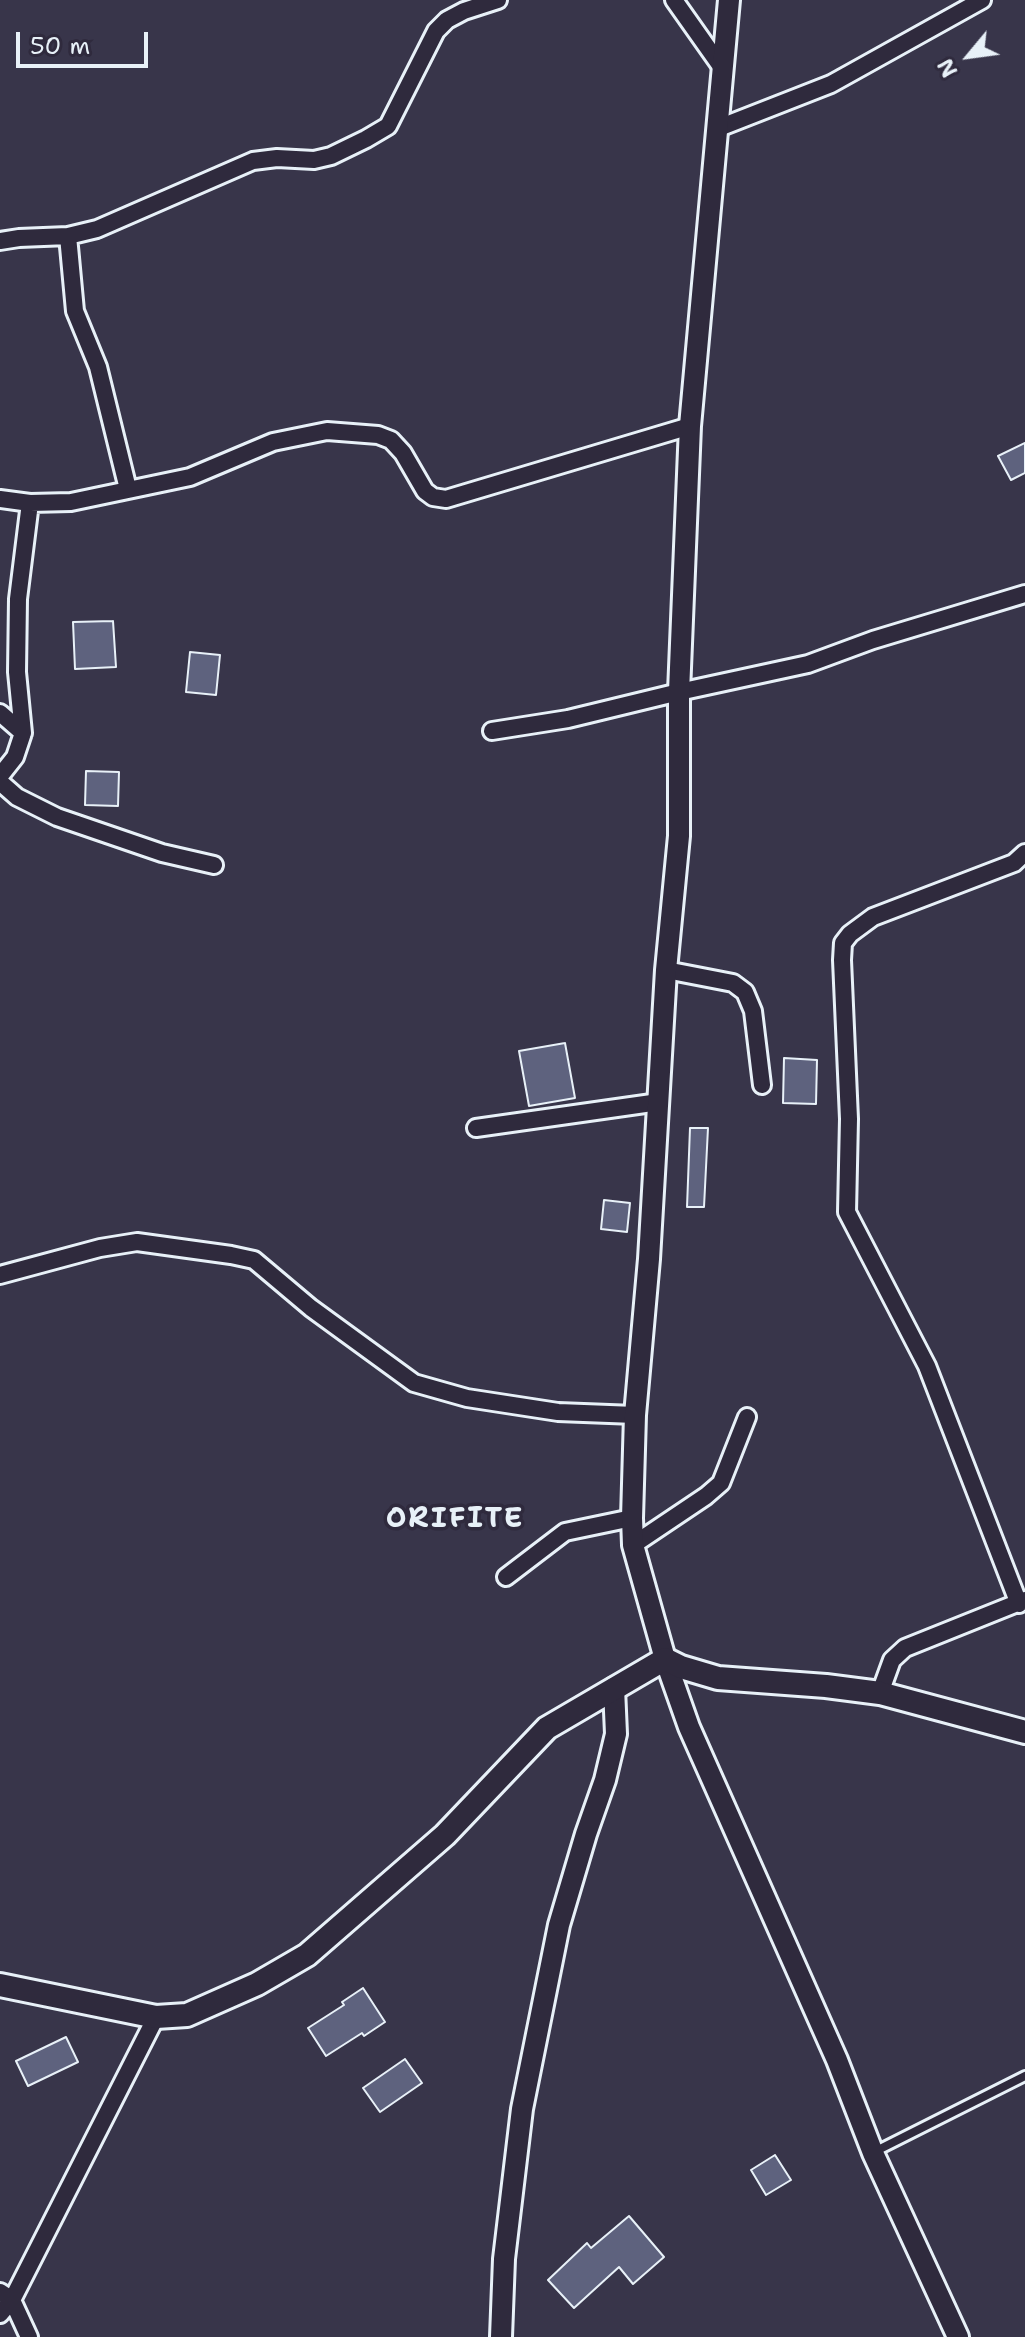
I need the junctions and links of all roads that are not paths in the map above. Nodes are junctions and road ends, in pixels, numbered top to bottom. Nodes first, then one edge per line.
1 (498, 0) edge
2 (674, 0) edge
3 (729, 0) edge
4 (982, 0) edge
5 (722, 68) junction
6 (716, 129) junction
7 (68, 236) junction
8 (0, 241) edge
9 (690, 426) junction
10 (128, 489) junction
11 (0, 499) edge
12 (30, 503) junction
13 (1025, 594) edge
14 (679, 692) junction
15 (0, 713) edge
16 (492, 731) dead end
17 (23, 733) junction
18 (0, 779) edge
19 (1025, 853) edge
20 (214, 865) dead end
21 (666, 970) junction
22 (762, 1085) dead end
23 (659, 1102) junction
24 (476, 1128) dead end
25 (0, 1275) edge
26 (635, 1415) junction
27 (747, 1417) dead end
28 (632, 1518) junction
29 (633, 1545) junction
30 (506, 1577) dead end
31 (1022, 1602) edge
32 (665, 1659) junction
33 (614, 1688) junction
34 (880, 1693) junction
35 (1025, 1732) edge
36 (0, 1985) edge
37 (156, 2017) junction
38 (1025, 2076) edge
39 (873, 2153) junction
40 (6, 2296) edge
41 (0, 2314) edge
42 (29, 2337) edge
43 (501, 2337) edge
44 (958, 2337) edge

1 - 7 street
2 - 5 street
3 - 5 street
4 - 6 street
5 - 6 street
6 - 9 street
7 - 8 street
7 - 10 street
9 - 10 street
9 - 14 street
10 - 12 street
11 - 12 street
12 - 17 street
13 - 14 street
14 - 16 street
14 - 21 street
15 - 17 street
17 - 18 street
18 - 20 street
19 - 31 street
21 - 22 street
21 - 23 street
23 - 24 street
23 - 26 street
25 - 26 street
26 - 28 street
27 - 29 street
28 - 29 street
28 - 30 street
29 - 32 street
31 - 34 street
32 - 33 main road
32 - 34 main road
32 - 39 street
33 - 37 main road
33 - 43 street
34 - 35 main road
36 - 37 main road
37 - 40 street
38 - 39 lane
39 - 44 street
40 - 41 street
40 - 42 street

